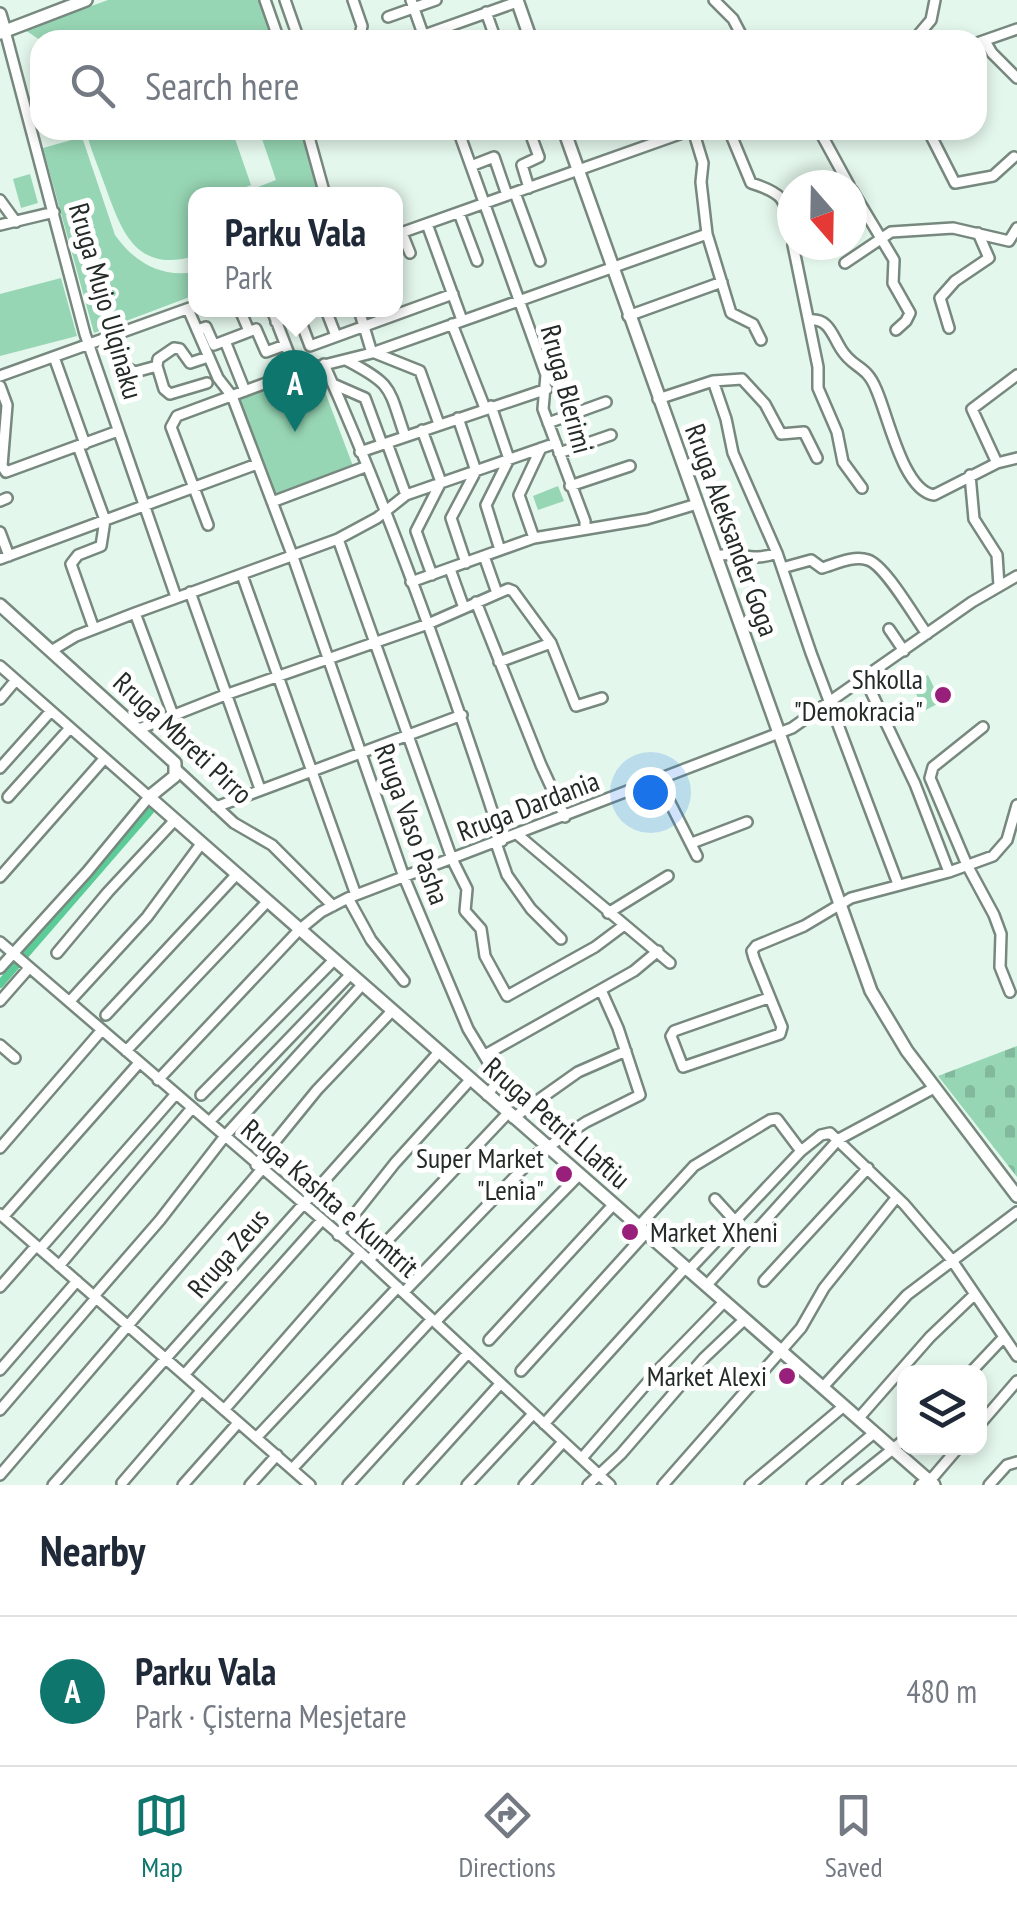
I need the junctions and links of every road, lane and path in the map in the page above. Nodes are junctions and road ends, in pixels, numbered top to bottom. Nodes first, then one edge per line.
1 (84, 0) edge
2 (265, 0) edge
3 (285, 0) edge
4 (352, 0) edge
5 (436, 0) edge
6 (714, 0) edge
7 (936, 0) edge
8 (517, 1) edge
9 (412, 4) edge
10 (486, 12) junction
11 (0, 14) edge
12 (388, 17) dead end
13 (1017, 29) edge
14 (276, 30) edge
15 (296, 30) edge
16 (361, 30) edge
17 (421, 30) edge
18 (443, 30) edge
19 (492, 30) edge
20 (527, 30) edge
21 (738, 30) edge
22 (922, 30) edge
23 (2, 32) edge
24 (987, 40) edge
25 (987, 49) edge
26 (1017, 78) edge
27 (30, 129) edge
28 (33, 140) edge
29 (310, 140) edge
30 (461, 140) edge
31 (533, 140) edge
32 (567, 140) edge
33 (663, 140) edge
34 (696, 140) edge
35 (734, 140) edge
36 (824, 140) edge
37 (932, 140) edge
38 (1014, 157) dead end
39 (470, 166) junction
40 (577, 170) junction
41 (841, 170) edge
42 (322, 187) edge
43 (529, 188) junction
44 (511, 194) junction
45 (777, 194) edge
46 (0, 200) edge
47 (484, 204) junction
48 (54, 212) junction
49 (459, 212) junction
50 (867, 214) edge
51 (16, 222) junction
52 (427, 224) junction
53 (0, 226) edge
54 (1017, 228) edge
55 (403, 233) edge
56 (978, 233) junction
57 (707, 234) junction
58 (882, 237) junction
59 (403, 241) edge
60 (1014, 246) edge
61 (410, 252) dead end
62 (477, 260) dead end
63 (540, 260) dead end
64 (797, 260) edge
65 (845, 264) dead end
66 (611, 268) junction
67 (722, 282) junction
68 (453, 294) junction
69 (518, 301) junction
70 (188, 309) edge
71 (403, 309) edge
72 (628, 316) junction
73 (194, 317) edge
74 (243, 317) edge
75 (274, 317) edge
76 (290, 317) edge
77 (304, 317) edge
78 (329, 317) edge
79 (360, 317) edge
80 (384, 317) edge
81 (809, 320) junction
82 (276, 322) junction
83 (457, 322) junction
84 (364, 327) junction
85 (950, 328) dead end
86 (197, 330) junction
87 (249, 330) junction
88 (896, 330) dead end
89 (114, 336) junction
90 (336, 336) junction
91 (225, 340) junction
92 (761, 340) dead end
93 (89, 344) junction
94 (286, 345) junction
95 (372, 353) junction
96 (54, 357) junction
97 (208, 357) junction
98 (345, 360) junction
99 (324, 364) junction
100 (158, 366) junction
101 (296, 372) junction
102 (1017, 375) edge
103 (0, 376) edge
104 (713, 381) junction
105 (207, 383) dead end
106 (333, 384) junction
107 (0, 386) edge
108 (547, 389) junction
109 (244, 391) junction
110 (232, 396) junction
111 (658, 399) junction
112 (606, 402) dead end
113 (488, 407) junction
114 (458, 418) junction
115 (548, 423) junction
116 (439, 424) junction
117 (422, 430) junction
118 (118, 431) junction
119 (611, 435) dead end
120 (405, 436) junction
121 (384, 443) junction
122 (82, 445) junction
123 (541, 448) junction
124 (557, 448) junction
125 (360, 452) junction
126 (817, 458) dead end
127 (1017, 458) edge
128 (509, 459) junction
129 (997, 463) junction
130 (257, 464) junction
131 (630, 466) dead end
132 (365, 467) junction
133 (476, 470) junction
134 (970, 476) junction
135 (441, 482) junction
136 (570, 486) junction
137 (193, 487) junction
138 (862, 488) dead end
139 (406, 495) junction
140 (272, 502) junction
141 (144, 504) junction
142 (697, 504) junction
143 (385, 511) junction
144 (104, 520) junction
145 (208, 525) dead end
146 (585, 529) junction
147 (0, 532) edge
148 (534, 538) junction
149 (338, 539) junction
150 (500, 550) junction
151 (777, 553) junction
152 (292, 556) junction
153 (484, 556) junction
154 (716, 556) junction
155 (4, 558) edge
156 (466, 563) junction
157 (782, 568) junction
158 (450, 569) junction
159 (242, 575) junction
160 (432, 575) junction
161 (1017, 576) edge
162 (412, 582) junction
163 (999, 586) junction
164 (190, 592) junction
165 (497, 593) junction
166 (176, 597) junction
167 (476, 602) junction
168 (0, 605) edge
169 (464, 608) junction
170 (135, 613) junction
171 (428, 624) junction
172 (94, 629) junction
173 (890, 629) dead end
174 (927, 634) junction
175 (376, 642) junction
176 (551, 643) junction
177 (51, 651) junction
178 (904, 651) junction
179 (326, 659) junction
180 (499, 662) junction
181 (0, 666) edge
182 (278, 677) junction
183 (864, 679) junction
184 (16, 680) junction
185 (225, 694) junction
186 (602, 698) dead end
187 (0, 699) edge
188 (830, 704) junction
189 (52, 711) junction
190 (172, 715) junction
191 (462, 715) junction
192 (984, 727) dead end
193 (70, 728) junction
194 (139, 729) junction
195 (410, 734) junction
196 (779, 734) junction
197 (362, 751) junction
198 (104, 760) junction
199 (0, 768) edge
200 (177, 770) junction
201 (312, 770) junction
202 (659, 781) junction
203 (260, 789) junction
204 (8, 797) dead end
205 (149, 797) junction
206 (216, 807) junction
207 (1017, 807) edge
208 (565, 817) junction
209 (174, 821) junction
210 (747, 822) dead end
211 (518, 835) junction
212 (499, 842) junction
213 (692, 843) junction
214 (201, 844) junction
215 (696, 856) dead end
216 (452, 859) junction
217 (967, 865) junction
218 (949, 872) junction
219 (236, 874) junction
220 (404, 876) junction
221 (668, 876) dead end
222 (0, 877) edge
223 (898, 884) junction
224 (352, 896) junction
225 (267, 902) junction
226 (842, 904) junction
227 (332, 906) junction
228 (608, 913) junction
229 (623, 926) junction
230 (299, 930) junction
231 (561, 939) dead end
232 (0, 942) edge
233 (658, 951) junction
234 (57, 953) dead end
235 (333, 960) junction
236 (21, 961) junction
237 (670, 963) dead end
238 (0, 968) edge
239 (350, 975) junction
240 (404, 981) dead end
241 (362, 985) junction
242 (601, 990) junction
243 (1010, 992) dead end
244 (768, 998) junction
245 (0, 1001) edge
246 (70, 1002) junction
247 (392, 1011) junction
248 (106, 1015) dead end
249 (101, 1031) junction
250 (0, 1045) edge
251 (126, 1051) junction
252 (626, 1051) junction
253 (438, 1052) junction
254 (485, 1056) junction
255 (15, 1058) dead end
256 (138, 1063) junction
257 (158, 1080) junction
258 (470, 1080) junction
259 (934, 1088) junction
260 (175, 1095) junction
261 (201, 1095) dead end
262 (486, 1095) junction
263 (192, 1108) junction
264 (510, 1116) junction
265 (209, 1122) junction
266 (225, 1136) junction
267 (840, 1139) junction
268 (546, 1146) junction
269 (0, 1148) edge
270 (800, 1151) junction
271 (259, 1167) junction
272 (868, 1168) junction
273 (578, 1174) junction
274 (1017, 1196) edge
275 (896, 1198) junction
276 (716, 1199) dead end
277 (302, 1203) junction
278 (613, 1206) junction
279 (1017, 1212) edge
280 (1, 1216) edge
281 (322, 1220) junction
282 (735, 1220) junction
283 (641, 1231) junction
284 (338, 1234) junction
285 (38, 1247) junction
286 (365, 1257) junction
287 (951, 1259) junction
288 (59, 1266) junction
289 (686, 1270) junction
290 (76, 1281) junction
291 (764, 1281) dead end
292 (706, 1286) junction
293 (0, 1287) edge
294 (401, 1290) junction
295 (975, 1294) junction
296 (95, 1297) junction
297 (725, 1301) junction
298 (745, 1319) junction
299 (434, 1320) junction
300 (129, 1326) junction
301 (1004, 1336) junction
302 (489, 1340) dead end
303 (780, 1351) junction
304 (468, 1353) junction
305 (1017, 1356) edge
306 (166, 1359) junction
307 (977, 1365) edge
308 (0, 1370) edge
309 (521, 1371) dead end
310 (184, 1375) junction
311 (1017, 1382) edge
312 (500, 1384) junction
313 (822, 1387) junction
314 (202, 1391) junction
315 (844, 1406) junction
316 (0, 1410) edge
317 (224, 1410) junction
318 (533, 1414) junction
319 (987, 1416) edge
320 (858, 1419) junction
321 (238, 1423) junction
322 (544, 1424) junction
323 (874, 1433) junction
324 (256, 1438) junction
325 (563, 1442) junction
326 (897, 1447) edge
327 (894, 1450) junction
328 (277, 1455) junction
329 (952, 1455) edge
330 (582, 1458) junction
331 (1017, 1462) edge
332 (293, 1468) junction
333 (598, 1474) junction
334 (0, 1475) edge
335 (122, 1483) edge
336 (927, 1483) edge
337 (53, 1485) edge
338 (183, 1485) edge
339 (250, 1485) edge
340 (310, 1485) edge
341 (348, 1485) edge
342 (408, 1485) edge
343 (467, 1485) edge
344 (524, 1485) edge
345 (588, 1485) edge
346 (610, 1485) edge
347 (662, 1485) edge
348 (750, 1485) edge
349 (812, 1485) edge
350 (848, 1485) edge
351 (989, 1485) edge

1 - 23 main road
2 - 14 street
3 - 15 street
4 - 16 street
5 - 9 street
6 - 21 street
7 - 22 street
8 - 10 street
8 - 20 main road
9 - 12 street
9 - 17 street
10 - 18 street
10 - 19 street
11 - 23 main road, Rruga Mujo Ulqinaku
13 - 24 street
23 - 27 street, Rruga Mujo Ulqinaku
25 - 26 street
28 - 48 street, Rruga Mujo Ulqinaku
29 - 42 street
30 - 39 street, Rruga Blerimi
31 - 43 street
32 - 40 main road, Rruga Aleksander Goga
33 - 40 street
34 - 57 street
35 - 45 street
36 - 41 street
37 - 38 street
39 - 44 street
39 - 47 street, Rruga Blerimi
40 - 43 street
40 - 66 main road, Rruga Aleksander Goga
43 - 44 street
44 - 47 street
44 - 63 street
46 - 51 street
47 - 49 street
47 - 69 street, Rruga Blerimi
48 - 51 street
48 - 93 street, Rruga Mujo Ulqinaku
49 - 52 street
49 - 62 street
50 - 58 street
51 - 53 street
52 - 55 street
52 - 68 street
54 - 60 street
56 - 58 street
56 - 60 street
56 - 85 street
57 - 66 street
57 - 67 street
58 - 65 street
58 - 88 street
59 - 61 street
64 - 81 street
66 - 69 street
66 - 72 main road, Rruga Aleksander Goga
67 - 72 street
67 - 92 street
68 - 71 street
68 - 83 street
69 - 83 street
69 - 108 street, Rruga Blerimi
70 - 89 street
72 - 111 main road, Rruga Aleksander Goga
73 - 86 street, Rruga Vaso Pasha
74 - 87 street
75 - 82 street
76 - 82 street
77 - 90 street
78 - 90 street
79 - 84 street
80 - 84 street
81 - 134 street
81 - 138 street
82 - 94 street
83 - 95 street
83 - 113 street
84 - 90 street
84 - 95 street
86 - 91 street
86 - 97 street, Rruga Vaso Pasha
87 - 91 street
87 - 94 street
89 - 93 street
89 - 100 street
91 - 109 street
93 - 96 street
93 - 118 street, Rruga Mujo Ulqinaku
94 - 101 street
95 - 98 street
95 - 116 street
96 - 103 street
96 - 122 street
97 - 100 street
97 - 110 street, Rruga Vaso Pasha
98 - 99 street
98 - 120 street
99 - 101 street
99 - 106 street
100 - 105 street
101 - 109 street
102 - 129 street
104 - 111 street
104 - 126 street
104 - 151 street
106 - 121 street
106 - 125 street
107 - 122 street
108 - 113 street
108 - 115 street, Rruga Blerimi
109 - 110 street
110 - 130 street, Rruga Vaso Pasha
110 - 137 street
111 - 142 main road, Rruga Aleksander Goga
112 - 115 street
113 - 114 street
113 - 128 street
114 - 116 street
114 - 133 street
115 - 124 street, Rruga Blerimi
116 - 117 street
117 - 120 street
117 - 135 street
118 - 122 street
118 - 141 street, Rruga Mujo Ulqinaku
119 - 124 street
120 - 121 street
121 - 125 street
121 - 139 street
122 - 144 street
123 - 124 street
123 - 128 street
123 - 148 street
124 - 136 street, Rruga Blerimi
125 - 132 street
127 - 129 street
128 - 133 street
128 - 150 street
129 - 134 street
130 - 137 street
130 - 140 street, Rruga Vaso Pasha
131 - 136 street
132 - 140 street
132 - 143 street
133 - 135 street
133 - 156 street
134 - 163 street
135 - 139 street
135 - 160 street
136 - 146 street, Rruga Blerimi
137 - 141 street
137 - 145 street
139 - 143 street
140 - 152 street, Rruga Vaso Pasha
141 - 144 street
141 - 166 street, Rruga Mujo Ulqinaku
142 - 146 street
142 - 154 main road, Rruga Aleksander Goga
143 - 149 street
143 - 162 street
144 - 155 street
144 - 172 street
146 - 148 street
147 - 155 street
148 - 150 street
149 - 152 street
149 - 175 street
150 - 153 street
151 - 154 street
151 - 157 street
152 - 159 street
152 - 179 street, Rruga Vaso Pasha
153 - 156 street
153 - 165 street
154 - 196 main road, Rruga Aleksander Goga
156 - 158 street
157 - 174 street
157 - 188 street
158 - 160 street
158 - 169 street
159 - 164 street
159 - 182 street
160 - 162 street
161 - 163 street, Rruga Dardania
162 - 171 street
163 - 174 street, Rruga Dardania
164 - 166 street
164 - 185 street
165 - 167 street
165 - 176 street
166 - 170 street
167 - 169 street
167 - 180 street
168 - 177 main road, Rruga Mbreti Pirro
169 - 171 street
170 - 172 street
170 - 190 street
171 - 175 street
171 - 191 street
172 - 177 street
173 - 178 street
174 - 178 street, Rruga Dardania
175 - 179 street
175 - 195 street
176 - 180 street
176 - 186 street
177 - 194 main road, Rruga Mbreti Pirro
178 - 183 street, Rruga Dardania
179 - 182 street
179 - 197 street, Rruga Vaso Pasha
180 - 208 street
181 - 184 street
182 - 185 street
182 - 201 street
183 - 188 street, Rruga Dardania
183 - 218 street
184 - 187 street
184 - 189 street
185 - 190 street
185 - 203 street
188 - 196 street, Rruga Dardania
188 - 223 street
189 - 193 street
189 - 199 street
190 - 194 street
191 - 195 street
191 - 212 street
192 - 217 street
193 - 198 street
193 - 204 street
194 - 200 main road, Rruga Mbreti Pirro
195 - 197 street
195 - 216 street
196 - 202 street, Rruga Dardania
196 - 226 main road, Rruga Aleksander Goga
197 - 201 street
197 - 220 street, Rruga Vaso Pasha
198 - 205 street
198 - 222 street
200 - 205 main road
200 - 206 street, Rruga Mbreti Pirro
201 - 203 street
201 - 224 street
202 - 208 street, Rruga Dardania
202 - 213 street
203 - 206 street
205 - 209 main road, Rruga Petrit Llaftiu
205 - 236 street
206 - 227 street, Rruga Mbreti Pirro
207 - 217 street
208 - 211 street, Rruga Dardania
209 - 214 main road, Rruga Petrit Llaftiu
209 - 234 street
210 - 213 street
211 - 212 street, Rruga Dardania
211 - 228 street
212 - 216 street, Rruga Dardania
212 - 231 street
213 - 215 street
214 - 219 main road, Rruga Petrit Llaftiu
214 - 246 street
216 - 220 street, Rruga Dardania
216 - 229 street
217 - 218 street
217 - 243 street
218 - 223 street
219 - 225 main road, Rruga Petrit Llaftiu
219 - 248 street
220 - 224 street, Rruga Dardania
220 - 254 street, Rruga Vaso Pasha
221 - 228 street
223 - 226 street
224 - 227 street, Rruga Dardania
224 - 240 street
225 - 230 main road, Rruga Petrit Llaftiu
225 - 251 street
226 - 244 street
226 - 259 main road, Rruga Aleksander Goga
227 - 230 street, Rruga Dardania
228 - 229 street
229 - 233 street
230 - 235 main road, Rruga Petrit Llaftiu
230 - 257 street, Rruga Dardania
232 - 236 street, Rruga Kashta e Kumtrit
233 - 237 street
233 - 242 street
235 - 239 main road, Rruga Petrit Llaftiu
235 - 261 street
236 - 238 street
236 - 245 street
236 - 246 street, Rruga Kashta e Kumtrit
239 - 241 main road, Rruga Petrit Llaftiu
239 - 265 street
241 - 247 main road, Rruga Petrit Llaftiu
241 - 266 street
242 - 252 street
242 - 254 street
244 - 244 street
246 - 249 street, Rruga Kashta e Kumtrit
247 - 253 main road, Rruga Petrit Llaftiu
247 - 271 street
249 - 251 street, Rruga Kashta e Kumtrit
249 - 269 street
250 - 255 street
251 - 256 street, Rruga Kashta e Kumtrit
252 - 264 street
252 - 268 street
253 - 258 main road, Rruga Petrit Llaftiu
253 - 277 street, Rruga Zeus
254 - 262 street, Rruga Vaso Pasha
256 - 257 street, Rruga Kashta e Kumtrit
256 - 280 street
257 - 260 street, Rruga Kashta e Kumtrit
258 - 262 main road, Rruga Petrit Llaftiu
258 - 284 street
259 - 267 street
259 - 274 main road, Rruga Aleksander Goga
260 - 263 street, Rruga Kashta e Kumtrit
260 - 285 street
262 - 264 main road, Rruga Petrit Llaftiu
263 - 265 street, Rruga Kashta e Kumtrit
263 - 288 street
264 - 268 main road, Rruga Petrit Llaftiu
264 - 286 street
265 - 266 street, Rruga Kashta e Kumtrit
266 - 271 street, Rruga Kashta e Kumtrit
266 - 296 street
267 - 270 street
267 - 272 street
267 - 292 street
268 - 273 main road, Rruga Petrit Llaftiu
268 - 294 street
270 - 282 street
270 - 283 street
271 - 277 street, Rruga Kashta e Kumtrit
271 - 300 street
272 - 275 street
272 - 291 street
273 - 278 main road, Rruga Petrit Llaftiu
273 - 299 street
275 - 287 street
275 - 303 street
276 - 282 street
277 - 281 street, Rruga Kashta e Kumtrit
277 - 306 street, Rruga Zeus
278 - 283 main road, Rruga Petrit Llaftiu
278 - 302 street
279 - 287 street
280 - 285 street
281 - 284 street, Rruga Kashta e Kumtrit
281 - 310 street
282 - 289 street
283 - 289 main road, Rruga Petrit Llaftiu
283 - 309 street
284 - 286 street, Rruga Kashta e Kumtrit
285 - 288 street
285 - 293 street
286 - 294 street, Rruga Kashta e Kumtrit
286 - 317 street
287 - 295 street
287 - 313 street
288 - 290 street
289 - 292 main road, Rruga Petrit Llaftiu
289 - 322 street
290 - 296 street
290 - 308 street
292 - 297 main road, Rruga Petrit Llaftiu
294 - 299 street, Rruga Kashta e Kumtrit
294 - 324 street
295 - 301 street
295 - 320 street
296 - 300 street
296 - 316 street
297 - 298 main road, Rruga Petrit Llaftiu
297 - 330 street
298 - 303 main road, Rruga Petrit Llaftiu
298 - 333 street
299 - 304 street, Rruga Kashta e Kumtrit
299 - 332 street
300 - 306 street
300 - 334 street
301 - 305 street
301 - 307 street
303 - 313 main road, Rruga Petrit Llaftiu
303 - 347 street
304 - 312 street, Rruga Kashta e Kumtrit
304 - 341 street
306 - 310 street
306 - 337 street, Rruga Zeus
310 - 314 street
311 - 319 street
312 - 318 street, Rruga Kashta e Kumtrit
312 - 342 street
313 - 315 main road, Rruga Petrit Llaftiu
314 - 317 street
314 - 335 street
315 - 320 main road, Rruga Petrit Llaftiu
315 - 348 street
317 - 321 street
318 - 322 street, Rruga Kashta e Kumtrit
318 - 343 street
320 - 323 main road, Rruga Petrit Llaftiu
321 - 324 street
321 - 338 street
322 - 325 street, Rruga Kashta e Kumtrit
323 - 327 main road, Rruga Petrit Llaftiu
323 - 349 street
324 - 328 street
325 - 330 street, Rruga Kashta e Kumtrit
325 - 344 street
326 - 327 street
327 - 336 main road, Rruga Petrit Llaftiu
327 - 350 street
328 - 332 street
328 - 339 street
329 - 336 street
330 - 333 street, Rruga Kashta e Kumtrit
331 - 351 street
332 - 340 street
333 - 345 street
333 - 346 street, Rruga Kashta e Kumtrit

